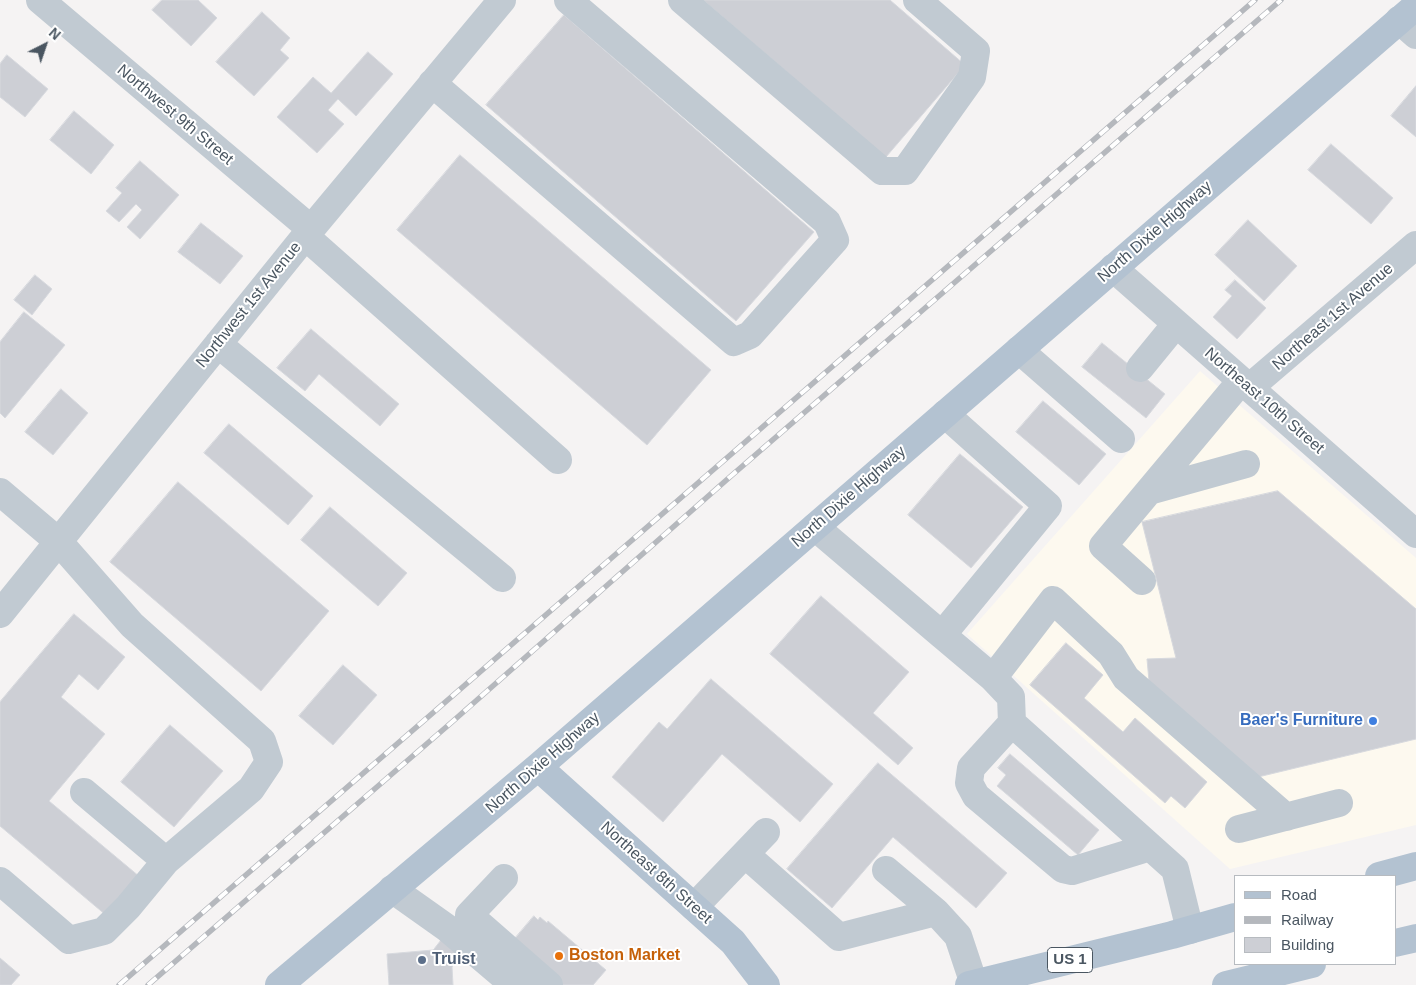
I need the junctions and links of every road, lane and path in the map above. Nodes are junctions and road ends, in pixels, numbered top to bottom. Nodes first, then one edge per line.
1 (40, 0) edge
2 (502, 0) edge
3 (568, 0) edge
4 (682, 0) edge
5 (917, 0) edge
6 (1410, 20) edge
7 (432, 83) junction
8 (308, 233) junction
9 (1416, 245) edge
10 (1113, 268) junction
11 (1176, 324) junction
12 (218, 344) junction
13 (1019, 350) junction
14 (1140, 368) dead end
15 (1245, 384) junction
16 (945, 414) junction
17 (1121, 439) dead end
18 (558, 460) dead end
19 (1246, 464) dead end
20 (1149, 491) junction
21 (0, 492) edge
22 (815, 527) junction
23 (1416, 534) edge
24 (59, 542) junction
25 (502, 578) dead end
26 (1142, 581) dead end
27 (0, 614) edge
28 (942, 635) junction
29 (993, 678) junction
30 (1012, 723) junction
31 (538, 767) junction
32 (84, 792) dead end
33 (1339, 802) dead end
34 (1286, 817) junction
35 (1239, 829) dead end
36 (766, 832) dead end
37 (1150, 847) junction
38 (745, 854) junction
39 (166, 861) junction
40 (1416, 866) edge
41 (886, 870) dead end
42 (1383, 875) edge
43 (504, 878) dead end
44 (0, 882) edge
45 (392, 889) junction
46 (694, 907) junction
47 (936, 912) junction
48 (1234, 917) edge
49 (1190, 930) junction
50 (1416, 938) edge
51 (1396, 943) edge
52 (1308, 965) edge
53 (972, 984) edge
54 (279, 985) edge
55 (514, 985) edge
56 (549, 985) edge
57 (766, 985) edge
58 (1226, 985) edge

1 - 8 street, Northwest 9th Street
2 - 7 street, Northwest 1st Avenue
3 - 7 street
4 - 5 street
6 - 10 main road, North Dixie Highway
7 - 8 street, Northwest 1st Avenue
8 - 12 street, Northwest 1st Avenue
8 - 18 street, Northwest 9th Street
9 - 15 street, Northeast 1st Avenue
10 - 11 street, Northeast 10th Street
10 - 13 main road, North Dixie Highway
11 - 14 street
11 - 15 street, Northeast 10th Street
12 - 24 street, Northwest 1st Avenue
12 - 25 street
13 - 16 main road, North Dixie Highway
13 - 17 street
15 - 20 street, Northeast 1st Avenue
15 - 23 street, Northeast 10th Street
16 - 22 main road, North Dixie Highway
16 - 28 street
19 - 20 street
20 - 26 street, Northeast 1st Avenue
21 - 24 street
22 - 28 street
22 - 31 main road, North Dixie Highway
24 - 27 street, Northwest 1st Avenue
24 - 39 street
28 - 29 street
29 - 30 street
29 - 34 street
30 - 37 street
30 - 37 street
31 - 45 main road, North Dixie Highway
31 - 46 main road, Northeast 8th Street
32 - 39 street
33 - 34 street
34 - 35 street
36 - 38 street
37 - 49 street
38 - 46 street
38 - 47 street
39 - 44 street
40 - 42 main road
41 - 47 street
43 - 56 street
45 - 54 main road, North Dixie Highway
45 - 55 street
46 - 57 main road, Northeast 8th Street
47 - 53 street
48 - 49 main road, US 1
49 - 53 main road, US 1
50 - 51 main road
52 - 58 main road

